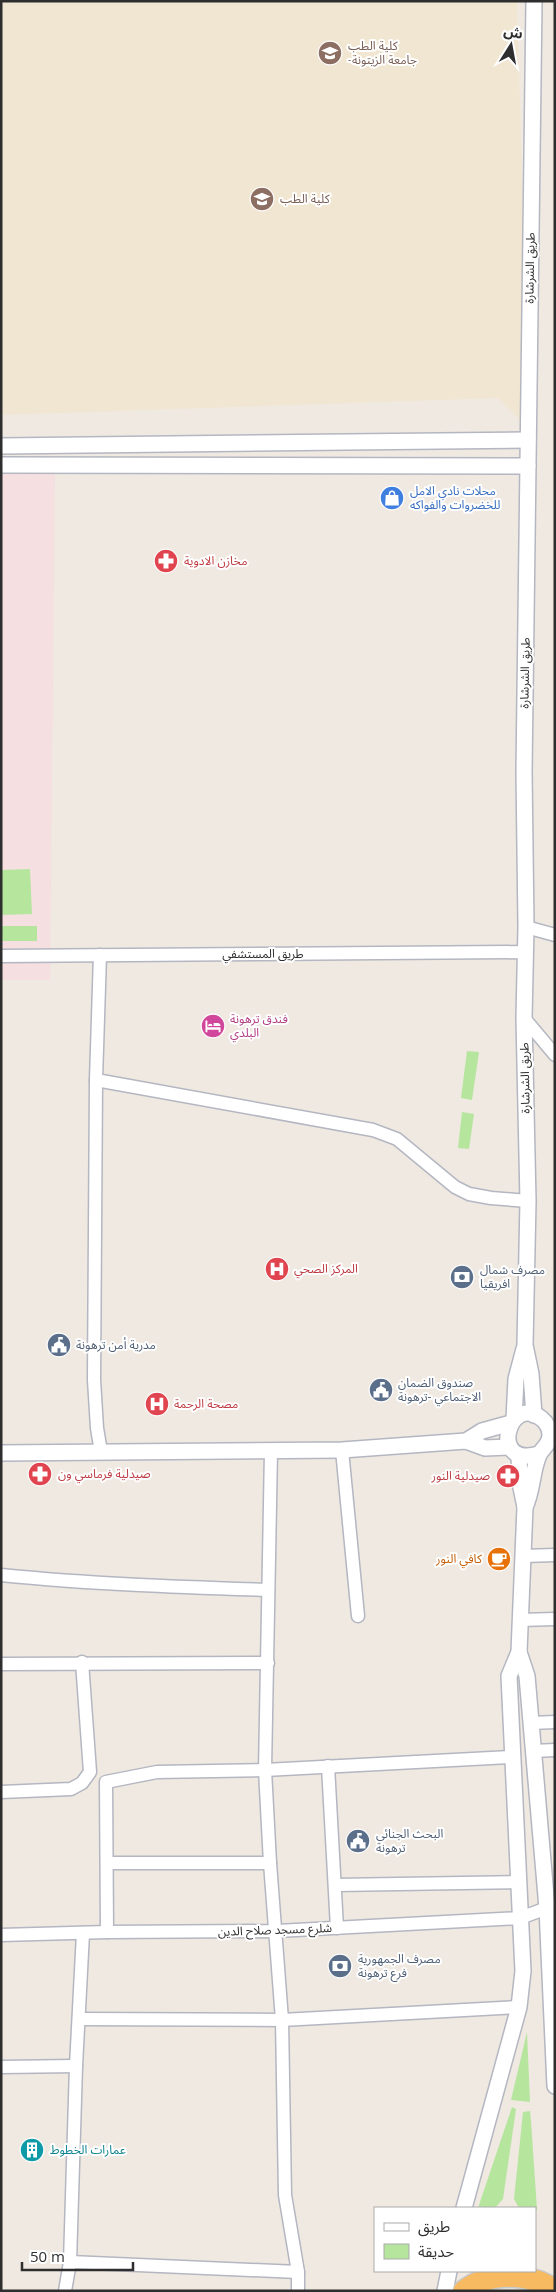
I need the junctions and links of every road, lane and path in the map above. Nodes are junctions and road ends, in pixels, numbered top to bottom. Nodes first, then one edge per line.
1 (534, 1) edge
2 (528, 440) junction
3 (1, 446) edge
4 (1, 465) edge
5 (528, 466) junction
6 (526, 927) junction
7 (555, 935) edge
8 (526, 952) junction
9 (100, 955) junction
10 (1, 956) edge
11 (524, 1018) junction
12 (555, 1055) edge
13 (96, 1080) junction
14 (528, 1201) junction
15 (525, 1345) junction
16 (534, 1415) junction
17 (513, 1421) junction
18 (551, 1425) edge
19 (466, 1441) junction
20 (552, 1442) edge
21 (342, 1450) junction
22 (271, 1451) junction
23 (515, 1451) junction
24 (102, 1452) junction
25 (1, 1453) edge
26 (539, 1454) junction
27 (525, 1507) junction
28 (555, 1555) edge
29 (523, 1556) junction
30 (1, 1576) edge
31 (268, 1590) junction
32 (358, 1616) dead end
33 (555, 1619) edge
34 (520, 1620) junction
35 (519, 1652) junction
36 (82, 1662) junction
37 (268, 1663) junction
38 (1, 1664) edge
39 (555, 1722) edge
40 (531, 1723) junction
41 (555, 1750) edge
42 (533, 1751) junction
43 (512, 1757) junction
44 (328, 1766) junction
45 (265, 1770) junction
46 (1, 1792) edge
47 (108, 1863) junction
48 (270, 1863) junction
49 (518, 1882) junction
50 (549, 1882) edge
51 (334, 1885) junction
52 (551, 1908) edge
53 (520, 1918) junction
54 (336, 1928) junction
55 (276, 1931) junction
56 (107, 1932) junction
57 (83, 1933) junction
58 (1, 1935) edge
59 (519, 2007) junction
60 (79, 2019) junction
61 (282, 2020) junction
62 (1, 2062) edge
63 (554, 2063) edge
64 (76, 2066) junction
65 (1, 2067) edge
66 (555, 2086) edge
67 (464, 2207) edge
68 (70, 2262) junction
69 (298, 2272) junction
70 (449, 2272) edge
71 (555, 2277) edge
72 (530, 2278) junction
73 (555, 2290) edge
74 (65, 2291) edge
75 (298, 2291) edge
76 (445, 2291) edge
77 (464, 2291) edge

1 - 2 street, طريق الشرشارة
2 - 3 street
2 - 5 street, طريق الشرشارة
4 - 5 street
5 - 6 street, طريق الشرشارة
6 - 7 street
6 - 8 street, طريق الشرشارة
8 - 9 street, طريق المستشفي
8 - 11 street, طريق الشرشارة
9 - 10 street, طريق المستشفي
9 - 13 street
11 - 12 street
11 - 14 street, طريق الشرشارة
13 - 14 street
13 - 24 street
14 - 15 street, طريق الشرشارة
15 - 16 street
15 - 17 street
16 - 17 street
16 - 18 street
17 - 19 street
17 - 23 street
18 - 20 street
19 - 21 street
19 - 23 street
20 - 26 street
21 - 22 street
21 - 32 street
22 - 24 street
22 - 31 street
23 - 26 street
23 - 27 street
24 - 25 street
26 - 27 street
27 - 29 street
28 - 29 street
29 - 34 street
30 - 31 street
31 - 37 street
33 - 34 street
34 - 35 street
35 - 40 street
35 - 43 street
36 - 37 street
36 - 38 street
36 - 46 street
37 - 45 street
39 - 40 street
40 - 42 street
41 - 42 street
42 - 50 street
43 - 44 street
43 - 49 street
44 - 45 street
44 - 51 street
45 - 47 street
45 - 48 street
47 - 48 street
47 - 56 street
48 - 55 street
49 - 51 street
49 - 53 street
50 - 52 street
51 - 54 street
52 - 53 street, شلرع مسجد صلاح الدين
52 - 63 street
53 - 54 street, شلرع مسجد صلاح الدين
53 - 59 street
54 - 55 street, شلرع مسجد صلاح الدين
55 - 56 street, شلرع مسجد صلاح الدين
55 - 61 street
56 - 57 street, شلرع مسجد صلاح الدين
57 - 58 street, شلرع مسجد صلاح الدين
57 - 60 street
59 - 61 street
59 - 67 street
60 - 61 street
60 - 64 street
61 - 69 street
62 - 65 street
63 - 66 street
64 - 65 street
64 - 68 street
68 - 69 street
68 - 74 street
69 - 75 street
70 - 76 street
71 - 72 highway
72 - 73 highway
72 - 77 highway

